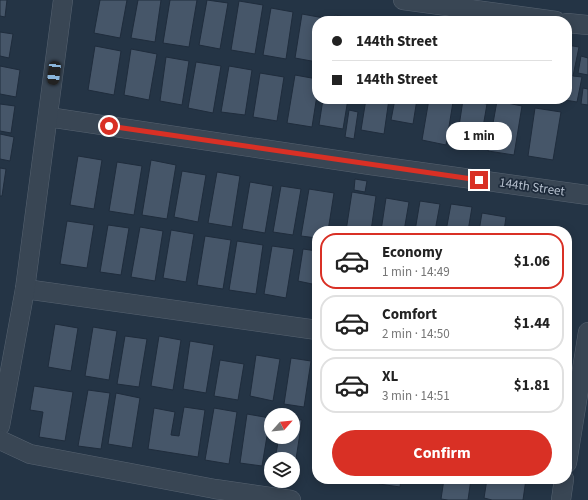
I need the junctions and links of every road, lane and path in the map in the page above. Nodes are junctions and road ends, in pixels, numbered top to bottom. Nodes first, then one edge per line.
1 (63, 0) edge
2 (403, 0) edge
3 (520, 16) edge
4 (572, 24) edge
5 (588, 26) edge
6 (48, 117) junction
7 (588, 195) edge
8 (25, 289) junction
9 (312, 329) edge
10 (588, 332) edge
11 (574, 367) edge
12 (572, 394) edge
13 (0, 426) edge
14 (0, 440) edge
15 (563, 484) edge
16 (215, 495) edge
17 (291, 500) edge
18 (561, 500) edge

1 - 6 street
2 - 3 street
4 - 5 street
6 - 7 street, 144th Street
6 - 8 street
8 - 9 street
8 - 13 street
10 - 11 street
11 - 12 street
14 - 16 street
15 - 18 street
16 - 17 street

